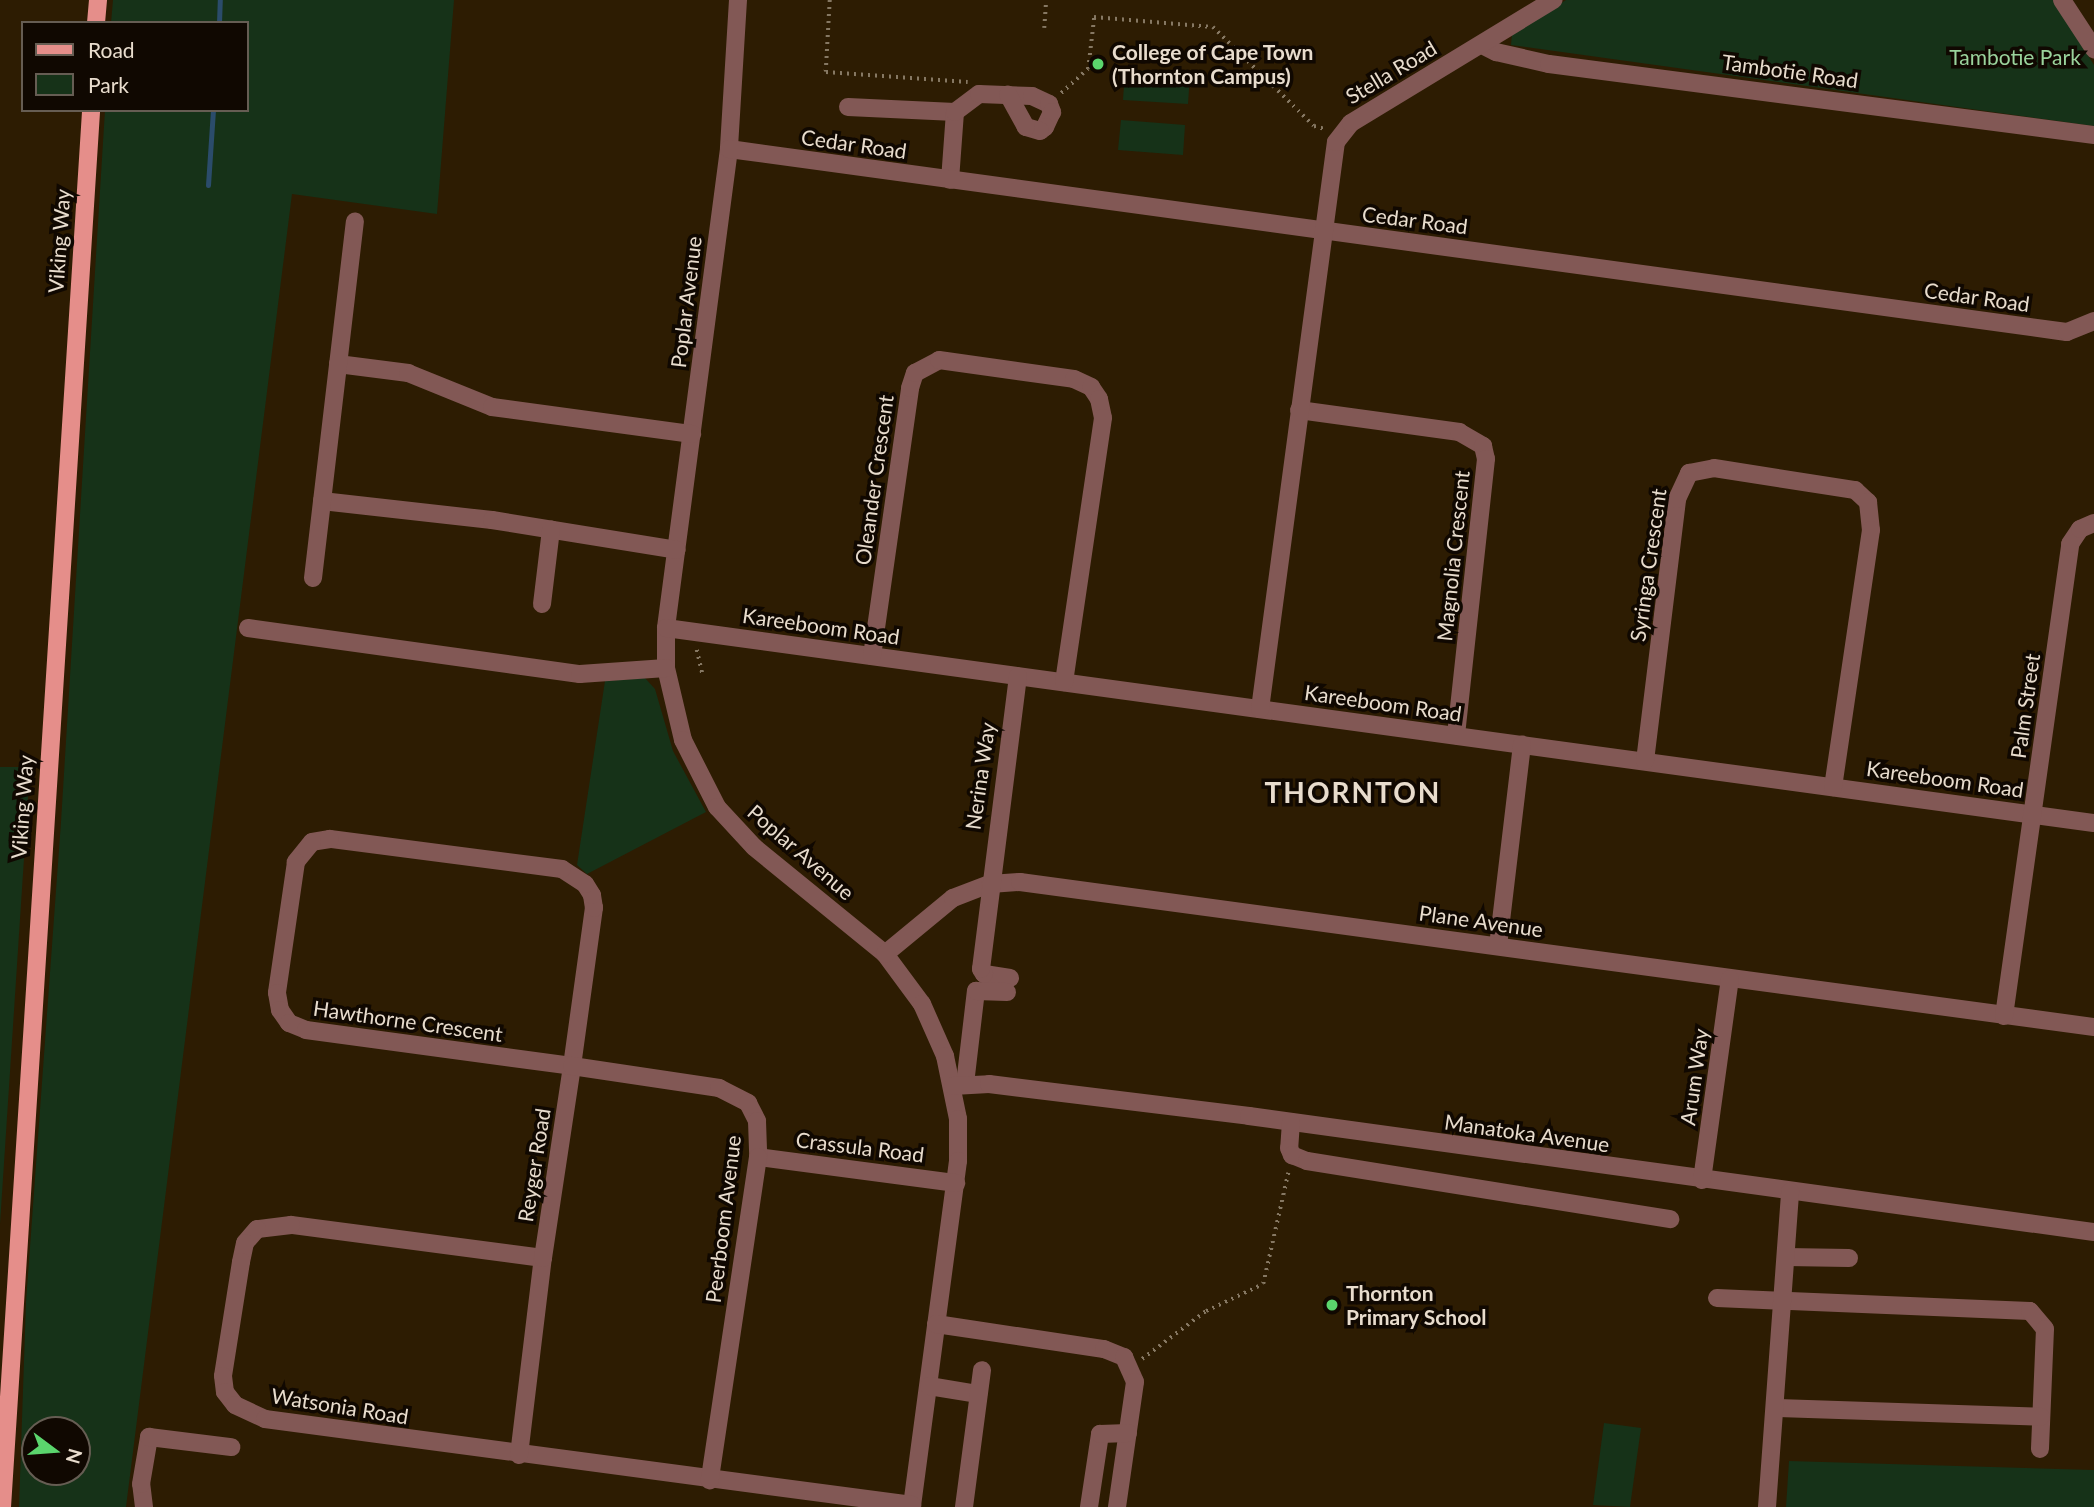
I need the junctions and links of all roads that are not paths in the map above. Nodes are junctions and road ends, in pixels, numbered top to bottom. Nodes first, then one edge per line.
1 (98, 0) edge
2 (738, 0) edge
3 (1553, 0) edge
4 (2062, 0) edge
5 (96, 21) edge
6 (1482, 45) junction
7 (2094, 49) edge
8 (1008, 95) junction
9 (848, 107) dead end
10 (91, 112) edge
11 (955, 112) junction
12 (2094, 135) edge
13 (729, 149) junction
14 (950, 180) junction
15 (355, 221) dead end
16 (1323, 232) junction
17 (2094, 321) edge
18 (338, 364) junction
19 (1299, 410) junction
20 (692, 434) junction
21 (322, 501) junction
22 (2087, 526) edge
23 (551, 530) junction
24 (677, 550) junction
25 (313, 578) dead end
26 (541, 604) dead end
27 (248, 628) dead end
28 (666, 628) junction
29 (872, 656) junction
30 (666, 668) junction
31 (1018, 676) junction
32 (1064, 682) junction
33 (1260, 709) junction
34 (1456, 735) junction
35 (1521, 744) junction
36 (1645, 761) junction
37 (1833, 787) junction
38 (2033, 814) junction
39 (2094, 822) edge
40 (585, 884) joint
41 (990, 884) junction
42 (1498, 946) junction
43 (885, 954) junction
44 (1731, 979) junction
45 (2004, 1016) junction
46 (2094, 1027) edge
47 (572, 1066) junction
48 (959, 1085) junction
49 (1291, 1122) junction
50 (758, 1157) junction
51 (1703, 1181) junction
52 (956, 1183) junction
53 (1790, 1192) junction
54 (1670, 1219) dead end
55 (2094, 1232) edge
56 (1786, 1257) junction
57 (543, 1258) junction
58 (1849, 1258) dead end
59 (1717, 1298) dead end
60 (1783, 1298) junction
61 (936, 1324) junction
62 (982, 1370) dead end
63 (929, 1386) junction
64 (978, 1394) junction
65 (1776, 1408) junction
66 (2042, 1417) junction
67 (1128, 1433) junction
68 (231, 1447) dead end
69 (2040, 1449) dead end
70 (519, 1455) junction
71 (710, 1480) junction
72 (2, 1483) edge
73 (912, 1506) edge
74 (2, 1507) edge
75 (144, 1507) edge
76 (964, 1507) edge
77 (1089, 1507) edge
78 (1117, 1507) edge
79 (1767, 1507) edge

1 - 5 main road
2 - 13 street, Poplar Avenue
3 - 6 street, Stella Road
4 - 7 street
6 - 12 street, Tambotie Road
6 - 16 street, Stella Road
8 - 8 street
8 - 11 street
9 - 11 street
10 - 72 main road, Viking Way
11 - 14 street
13 - 14 street, Cedar Road
13 - 20 street, Poplar Avenue
14 - 16 street, Cedar Road
15 - 18 street
16 - 17 street, Cedar Road
16 - 19 street
18 - 20 street
18 - 21 street
19 - 33 street
19 - 34 street, Magnolia Crescent
20 - 24 street, Poplar Avenue
21 - 23 street
21 - 25 street
22 - 38 street, Palm Street
23 - 24 street
23 - 26 street
24 - 28 street, Poplar Avenue
27 - 30 street
28 - 29 street, Kareeboom Road
28 - 30 street, Poplar Avenue
29 - 31 street, Kareeboom Road
29 - 32 street, Oleander Crescent
30 - 43 street, Poplar Avenue
31 - 32 street, Kareeboom Road
31 - 41 street, Nerina Way
32 - 33 street, Kareeboom Road
33 - 34 street, Kareeboom Road
34 - 35 street, Kareeboom Road
35 - 36 street, Kareeboom Road
35 - 42 street
36 - 37 street, Kareeboom Road
36 - 37 street, Syringa Crescent
37 - 38 street, Kareeboom Road
38 - 39 street, Kareeboom Road
38 - 45 street, Palm Street
40 - 47 street, Reyger Road
40 - 47 street, Hawthorne Crescent
41 - 42 street, Plane Avenue
41 - 43 street, Plane Avenue
41 - 48 street, Nerina Way
42 - 44 street, Plane Avenue
43 - 48 street, Poplar Avenue
44 - 45 street, Plane Avenue
44 - 51 street, Arum Way
45 - 46 street, Plane Avenue
47 - 50 street, Peerboom Avenue
47 - 57 street, Reyger Road
48 - 49 street, Manatoka Avenue
48 - 52 street, Poplar Avenue
49 - 51 street, Manatoka Avenue
49 - 54 street
50 - 52 street, Crassula Road
50 - 71 street, Peerboom Avenue
51 - 53 street, Manatoka Avenue
52 - 61 street, Poplar Avenue
53 - 55 street, Manatoka Avenue
53 - 56 street
56 - 58 street
56 - 60 street
57 - 70 street, Reyger Road
57 - 70 street, Watsonia Road
59 - 60 street
60 - 65 street
60 - 66 street
61 - 63 street, Poplar Avenue
61 - 67 street
62 - 64 street
63 - 64 street
63 - 73 street, Poplar Avenue
64 - 76 street
65 - 66 street
65 - 79 street
66 - 69 street
67 - 77 street
67 - 78 street
68 - 75 street
70 - 71 street, Watsonia Road
71 - 73 street, Watsonia Road
72 - 74 main road, Viking Way

